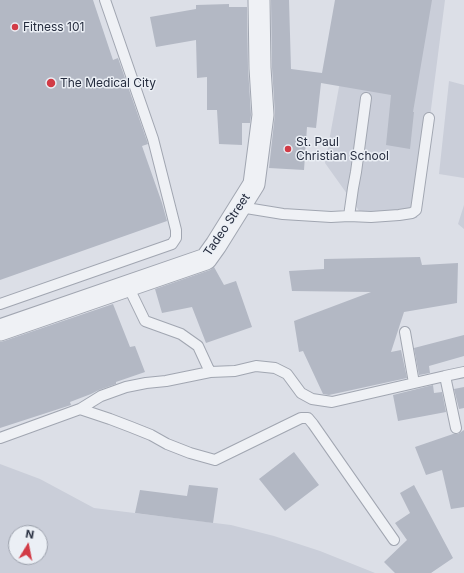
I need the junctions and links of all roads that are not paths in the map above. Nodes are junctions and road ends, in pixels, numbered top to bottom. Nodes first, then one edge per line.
1 (105, 0) edge
2 (258, 0) edge
3 (366, 98) dead end
4 (429, 118) dead end
5 (240, 207) junction
6 (349, 216) junction
7 (128, 286) junction
8 (0, 304) edge
9 (0, 330) edge
10 (405, 332) dead end
11 (210, 372) junction
12 (464, 372) edge
13 (445, 376) junction
14 (414, 383) junction
15 (80, 410) junction
16 (456, 428) dead end
17 (0, 438) edge
18 (394, 540) dead end

1 - 8 lane
2 - 5 street, Tadeo Street
3 - 6 lane
4 - 6 lane
5 - 6 lane
5 - 7 street, Tadeo Street
7 - 9 street, Tadeo Street
7 - 11 lane
10 - 14 lane
11 - 14 lane
11 - 15 lane
12 - 13 lane
13 - 14 lane
13 - 16 lane
15 - 17 lane
15 - 18 lane

